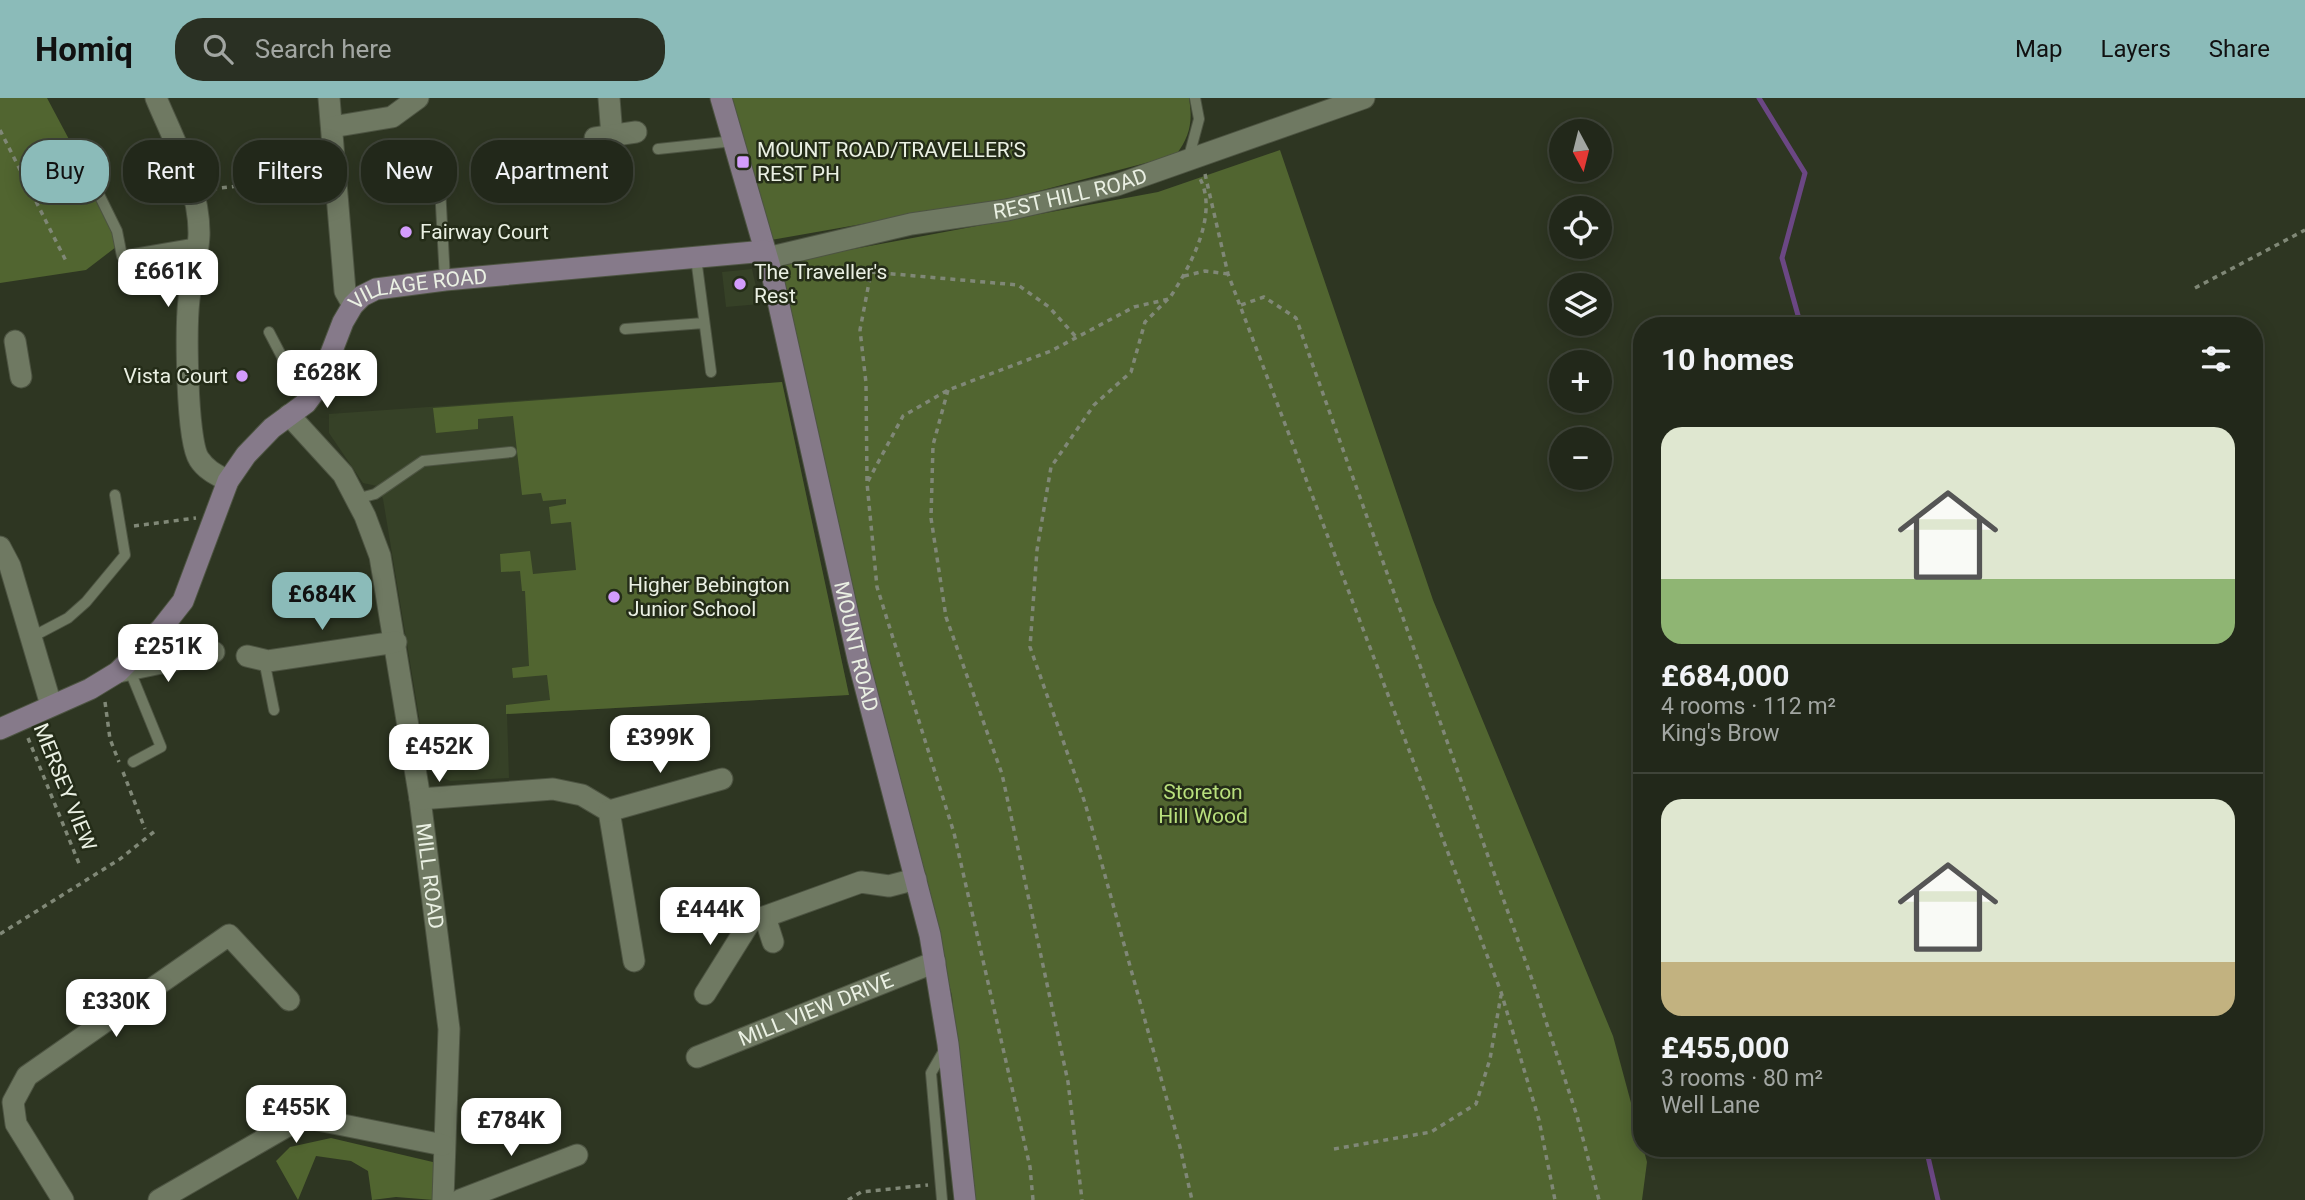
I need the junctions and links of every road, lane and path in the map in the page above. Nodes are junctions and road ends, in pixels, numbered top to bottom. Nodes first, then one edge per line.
1 (156, 98) edge
2 (329, 98) edge
3 (418, 98) edge
4 (609, 98) edge
5 (721, 98) edge
6 (1195, 98) edge
7 (1364, 98) edge
8 (332, 127) junction
9 (0, 130) edge
10 (636, 132) dead end
11 (172, 140) edge
12 (333, 140) edge
13 (734, 141) junction
14 (658, 149) dead end
15 (1187, 163) junction
16 (103, 203) edge
17 (193, 203) edge
18 (337, 203) edge
19 (441, 203) edge
20 (2305, 230) edge
21 (198, 243) junction
22 (759, 254) junction
23 (696, 258) junction
24 (66, 261) dead end
25 (1228, 274) junction
26 (1184, 276) junction
27 (445, 280) junction
28 (2195, 288) dead end
29 (1169, 299) junction
30 (353, 305) junction
31 (1241, 305) junction
32 (704, 323) junction
33 (625, 329) dead end
34 (269, 332) dead end
35 (1077, 338) junction
36 (711, 372) dead end
37 (948, 390) junction
38 (298, 409) junction
39 (511, 452) dead end
40 (228, 481) junction
41 (867, 483) junction
42 (115, 495) dead end
43 (356, 499) junction
44 (215, 515) junction
45 (120, 527) junction
46 (0, 547) edge
47 (33, 637) junction
48 (396, 642) junction
49 (214, 652) dead end
50 (256, 658) joint
51 (124, 672) junction
52 (51, 705) junction
53 (274, 710) dead end
54 (21, 720) junction
55 (0, 729) edge
56 (133, 762) dead end
57 (722, 779) dead end
58 (420, 799) junction
59 (609, 811) junction
60 (155, 831) dead end
61 (80, 866) dead end
62 (916, 879) junction
63 (765, 917) junction
64 (0, 934) edge
65 (772, 942) dead end
66 (634, 961) dead end
67 (935, 962) junction
68 (1501, 992) junction
69 (705, 994) dead end
70 (289, 1000) dead end
71 (948, 1044) junction
72 (696, 1057) dead end
73 (443, 1145) junction
74 (1334, 1149) dead end
75 (577, 1155) dead end
76 (941, 1184) junction
77 (63, 1200) edge
78 (159, 1200) edge
79 (443, 1200) edge
80 (460, 1200) edge
81 (848, 1200) edge
82 (943, 1200) edge
83 (965, 1200) edge
84 (1033, 1200) edge
85 (1082, 1200) edge
86 (1192, 1200) edge
87 (1555, 1200) edge
88 (1599, 1200) edge

1 - 11 street
2 - 8 street
3 - 8 street
4 - 10 street
5 - 13 main road, MOUNT ROAD
6 - 15 lane
7 - 15 street, REST HILL ROAD
8 - 12 street
9 - 24 path
13 - 14 lane
13 - 22 main road, MOUNT ROAD
15 - 22 street, REST HILL ROAD
15 - 25 path
15 - 26 path
16 - 21 lane
17 - 21 street
18 - 30 street
19 - 27 lane
20 - 28 path
21 - 40 street
22 - 23 main road, VILLAGE ROAD
22 - 62 main road, MOUNT ROAD
23 - 27 main road, VILLAGE ROAD
23 - 32 lane
25 - 26 path
25 - 31 path
26 - 29 path
27 - 30 main road, VILLAGE ROAD
29 - 35 path
29 - 86 path
30 - 38 main road, VILLAGE ROAD
31 - 68 path
31 - 88 path
32 - 33 lane
32 - 36 lane
34 - 38 lane
35 - 37 path
35 - 41 path
37 - 41 path
37 - 85 path
38 - 40 main road, VILLAGE ROAD
38 - 43 street, MILL ROAD
39 - 43 lane
40 - 44 main road, VILLAGE ROAD
41 - 84 path
42 - 45 lane
43 - 48 street, MILL ROAD
44 - 45 path
44 - 51 main road, VILLAGE ROAD
45 - 47 lane
46 - 47 street
47 - 52 street
48 - 50 street
48 - 58 street, MILL ROAD
49 - 51 street
50 - 53 lane
51 - 52 main road, VILLAGE ROAD
51 - 56 lane
52 - 54 main road, VILLAGE ROAD
54 - 55 main road, VILLAGE ROAD
54 - 61 path, MERSEY VIEW
57 - 59 street
58 - 59 street
58 - 73 street, MILL ROAD
59 - 66 street
60 - 64 path
62 - 63 street
62 - 67 main road, MOUNT ROAD
63 - 65 street
63 - 69 street
67 - 71 main road, MOUNT ROAD
67 - 72 street, MILL VIEW DRIVE
68 - 74 path
68 - 87 path
70 - 77 street
71 - 76 lane
71 - 83 main road, MOUNT ROAD
73 - 78 street
73 - 79 street, MILL ROAD
75 - 80 street
76 - 81 path
76 - 82 lane

